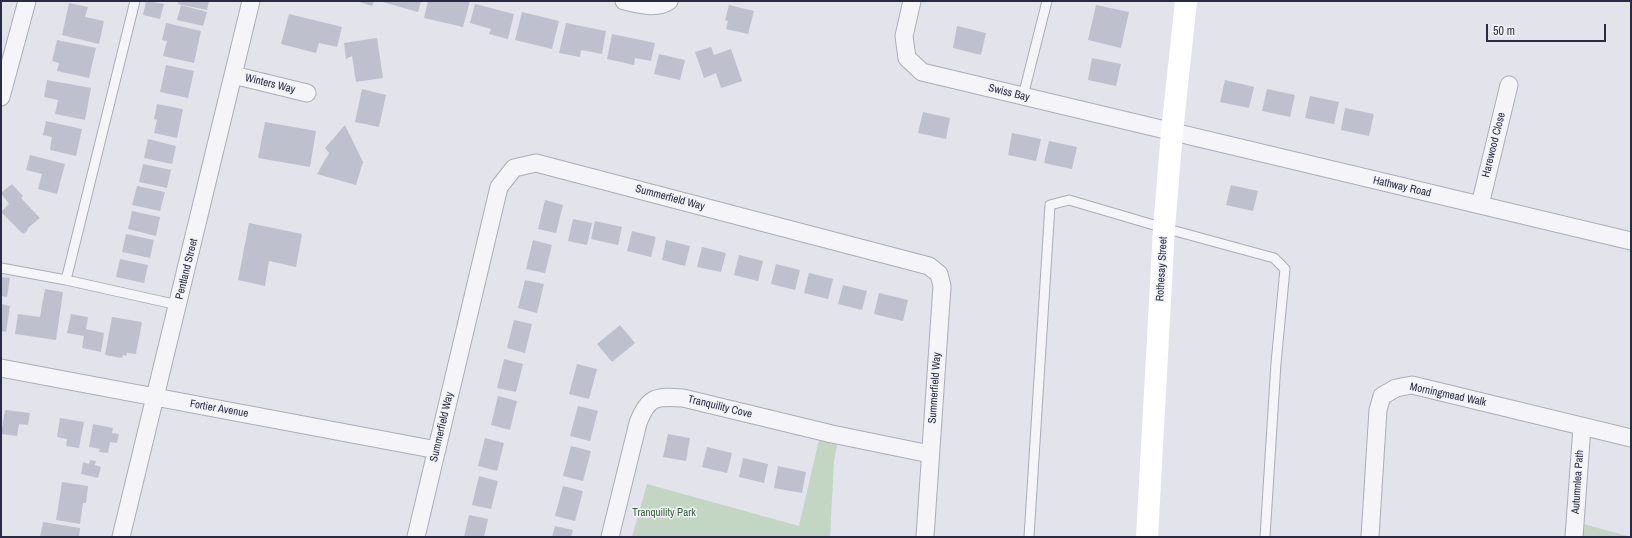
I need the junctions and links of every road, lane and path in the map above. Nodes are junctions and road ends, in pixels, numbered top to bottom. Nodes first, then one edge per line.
1 (27, 1) edge
2 (135, 1) edge
3 (251, 1) edge
4 (624, 1) edge
5 (669, 1) edge
6 (912, 1) edge
7 (1046, 1) edge
8 (1186, 1) edge
9 (233, 75) junction
10 (1509, 85) dead end
11 (307, 93) dead end
12 (1024, 96) junction
13 (1, 97) edge
14 (1172, 132) junction
15 (1480, 205) junction
16 (1164, 228) junction
17 (1631, 241) edge
18 (1, 268) edge
19 (66, 280) junction
20 (178, 305) junction
21 (1, 368) edge
22 (156, 398) junction
23 (1582, 427) junction
24 (1631, 438) edge
25 (437, 450) junction
26 (930, 454) junction
27 (121, 537) edge
28 (416, 537) edge
29 (610, 537) edge
30 (925, 537) edge
31 (1029, 537) edge
32 (1147, 537) edge
33 (1265, 537) edge
34 (1370, 537) edge
35 (1574, 537) edge

1 - 13 street
2 - 19 lane
3 - 9 street, Pentland Street
4 - 5 street
6 - 12 street, Swiss Bay
7 - 12 lane
8 - 14 street, Rothesay Street
9 - 11 street, Winters Way
9 - 20 street, Pentland Street
10 - 15 street, Harewood Close
12 - 14 street, Swiss Bay
14 - 15 street, Hathway Road
14 - 16 street, Rothesay Street
15 - 17 street, Hathway Road
16 - 31 lane
16 - 32 street, Rothesay Street
16 - 33 lane
18 - 19 lane
19 - 20 lane
20 - 22 street, Pentland Street
21 - 22 street, Fortier Avenue
22 - 25 street, Fortier Avenue
22 - 27 street, Pentland Street
23 - 24 street, Morningmead Walk
23 - 34 street, Morningmead Walk
23 - 35 street, Autumnlea Path
25 - 26 street, Summerfield Way
25 - 28 street, Summerfield Way
26 - 29 street, Tranquility Cove
26 - 30 street, Summerfield Way

